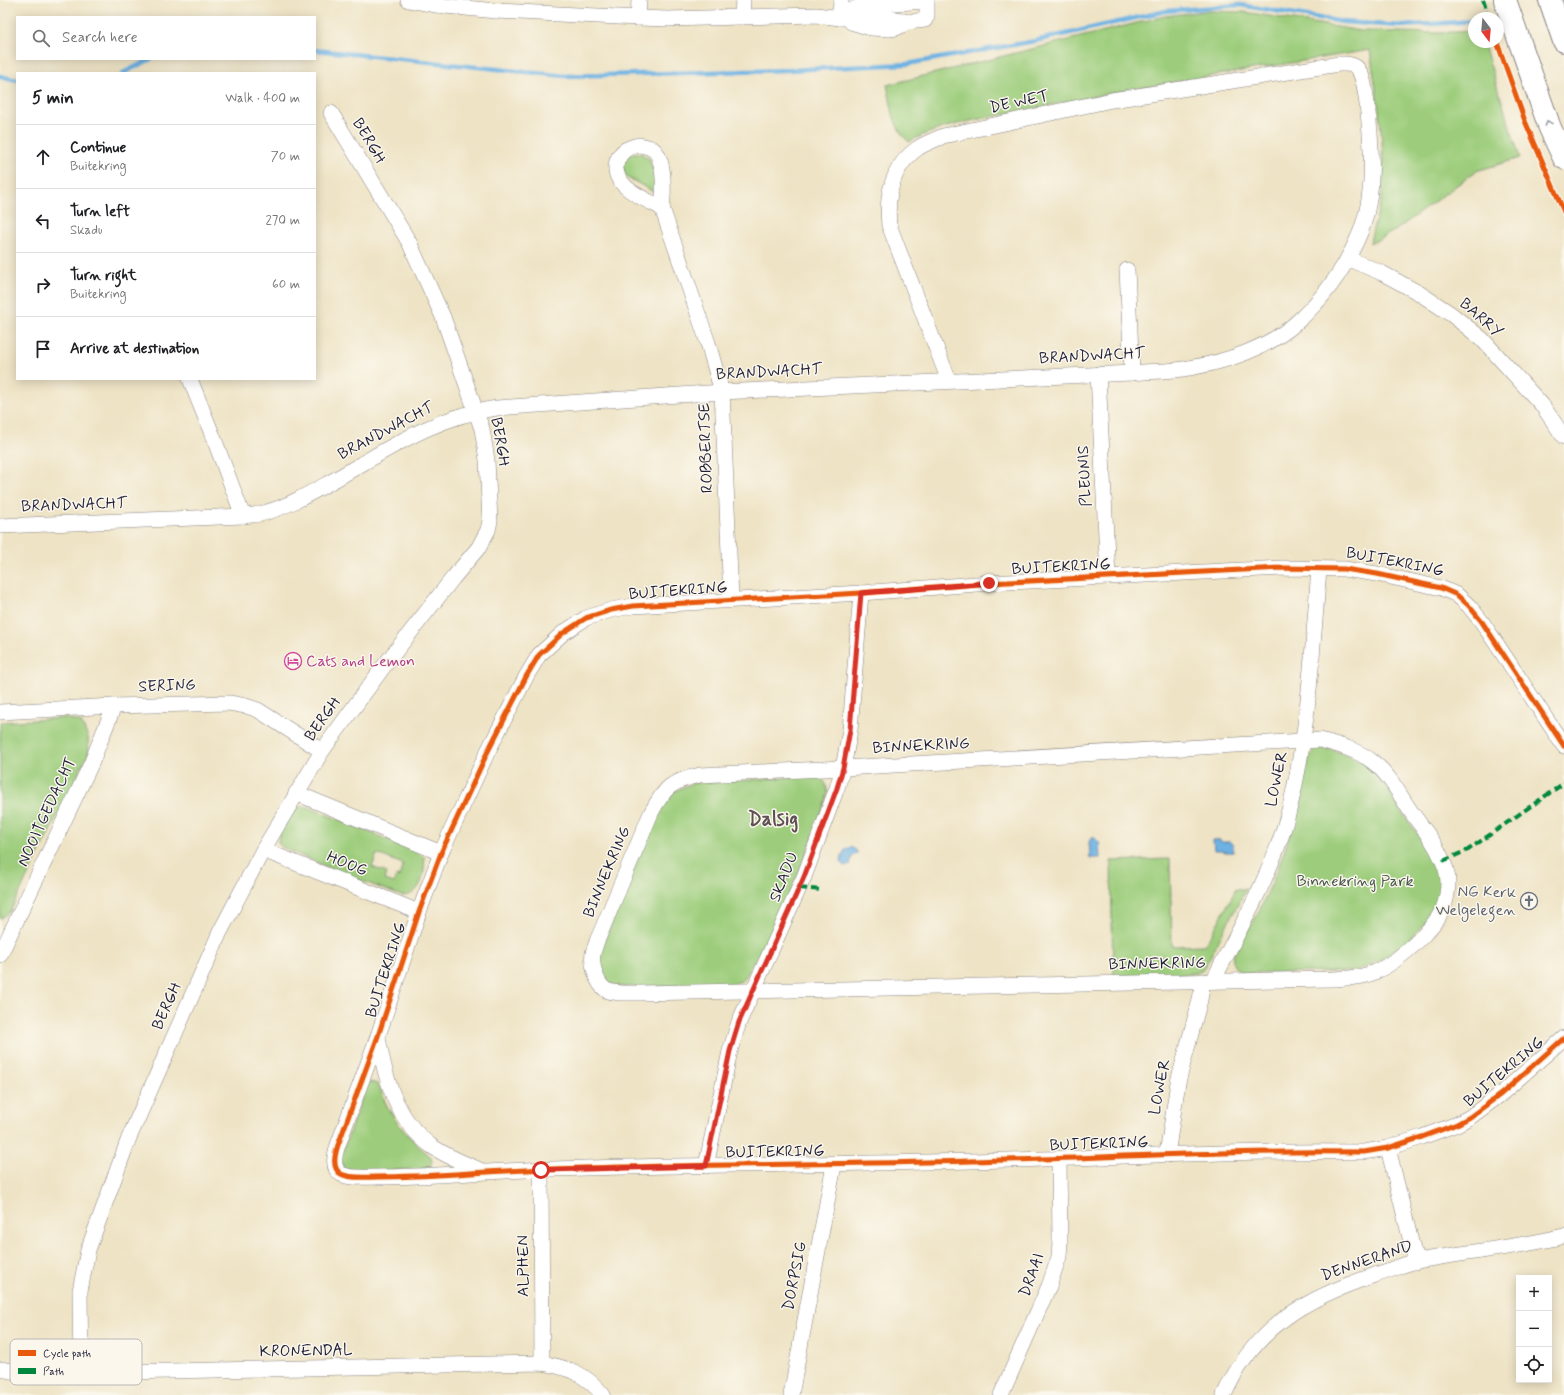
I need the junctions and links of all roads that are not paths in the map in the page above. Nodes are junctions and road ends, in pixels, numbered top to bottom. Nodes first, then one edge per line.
1 (639, 0) edge
2 (743, 0) edge
3 (841, 0) edge
4 (927, 0) edge
5 (1505, 0) edge
6 (1550, 0) edge
7 (415, 1) edge
8 (528, 6) edge
9 (742, 17) junction
10 (638, 18) junction
11 (840, 18) junction
12 (1564, 41) edge
13 (1365, 89) joint
14 (331, 113) dead end
15 (1564, 158) edge
16 (662, 208) dead end
17 (1349, 259) junction
18 (1127, 270) dead end
19 (1132, 373) junction
20 (1098, 374) junction
21 (190, 380) edge
22 (948, 381) junction
23 (722, 392) junction
24 (476, 411) junction
25 (1564, 437) edge
26 (243, 516) junction
27 (0, 526) edge
28 (1319, 569) junction
29 (1108, 577) junction
30 (861, 593) junction
31 (731, 600) junction
32 (114, 706) junction
33 (0, 712) edge
34 (1303, 741) junction
35 (1564, 746) edge
36 (322, 751) junction
37 (843, 768) junction
38 (296, 793) junction
39 (263, 850) junction
40 (441, 853) junction
41 (419, 912) junction
42 (1, 948) edge
43 (1208, 981) junction
44 (751, 992) junction
45 (378, 1036) junction
46 (1564, 1038) edge
47 (1388, 1148) junction
48 (1167, 1155) junction
49 (1060, 1159) junction
50 (834, 1165) junction
51 (706, 1166) junction
52 (541, 1170) junction
53 (484, 1172) junction
54 (1564, 1236) edge
55 (1416, 1262) junction
56 (81, 1339) edge
57 (542, 1363) junction
58 (0, 1369) edge
59 (10, 1371) edge
60 (142, 1372) edge
61 (604, 1395) edge
62 (791, 1395) edge
63 (1001, 1395) edge
64 (1224, 1395) edge

1 - 10 street
2 - 9 street
3 - 11 street
4 - 11 street
4 - 11 street
15 -> 5 main road
6 - 12 main road
7 - 8 street
8 - 10 street
9 - 10 street
9 - 11 street
13 - 17 street, BRANDWACHT
13 - 22 street, DE WET
14 - 24 street, BERGH
16 - 23 street, ROBBERTSE
17 - 19 street, BRANDWACHT
17 - 25 street, BARRY
18 - 19 street
19 - 20 street, BRANDWACHT
20 - 22 street, BRANDWACHT
20 - 29 street, PLEUNIS
21 - 26 street
22 - 23 street, BRANDWACHT
23 - 24 street, BRANDWACHT
23 - 31 street, ROBBERTSE
24 - 26 street, BRANDWACHT
24 - 36 street, BERGH
26 - 27 street, BRANDWACHT
28 - 29 street, BUITEKRING
28 - 34 street, LOWER
28 - 35 street, BUITEKRING
29 - 30 street, BUITEKRING
30 - 31 street, BUITEKRING
30 - 37 street, SKADU
31 - 40 street, BUITEKRING
32 - 33 street, SERING
32 - 36 street, SERING
32 - 42 street, NOOITGEDACHT
34 - 37 street, BINNEKRING
34 - 43 street, LOWER
34 - 43 street, BINNEKRING
36 - 38 street, BERGH
37 - 44 street, SKADU
37 - 44 street, BINNEKRING
38 - 39 street, BERGH
38 - 40 street
39 - 41 street, HOOG
39 - 56 street, BERGH
40 - 41 street, BUITEKRING
41 - 45 street, BUITEKRING
43 - 44 street, BINNEKRING
43 - 48 street, LOWER
44 - 51 street, SKADU
45 - 53 street, BUITEKRING
45 - 53 street, BUITEKRING
46 - 47 street, BUITEKRING
47 - 48 street, BUITEKRING
47 - 55 street
48 - 49 street, BUITEKRING
49 - 50 street, BUITEKRING
49 - 63 street, DRAAI
50 - 51 street, BUITEKRING
50 - 62 street, DORPSIG
51 - 52 street, BUITEKRING
52 - 53 street, BUITEKRING
52 - 57 street, ALPHEN
54 - 55 street, DENNERAND
55 - 64 street, DENNERAND
57 - 60 street, KRONENDAL
57 - 61 street, KRONENDAL
58 - 59 street, KRONENDAL

